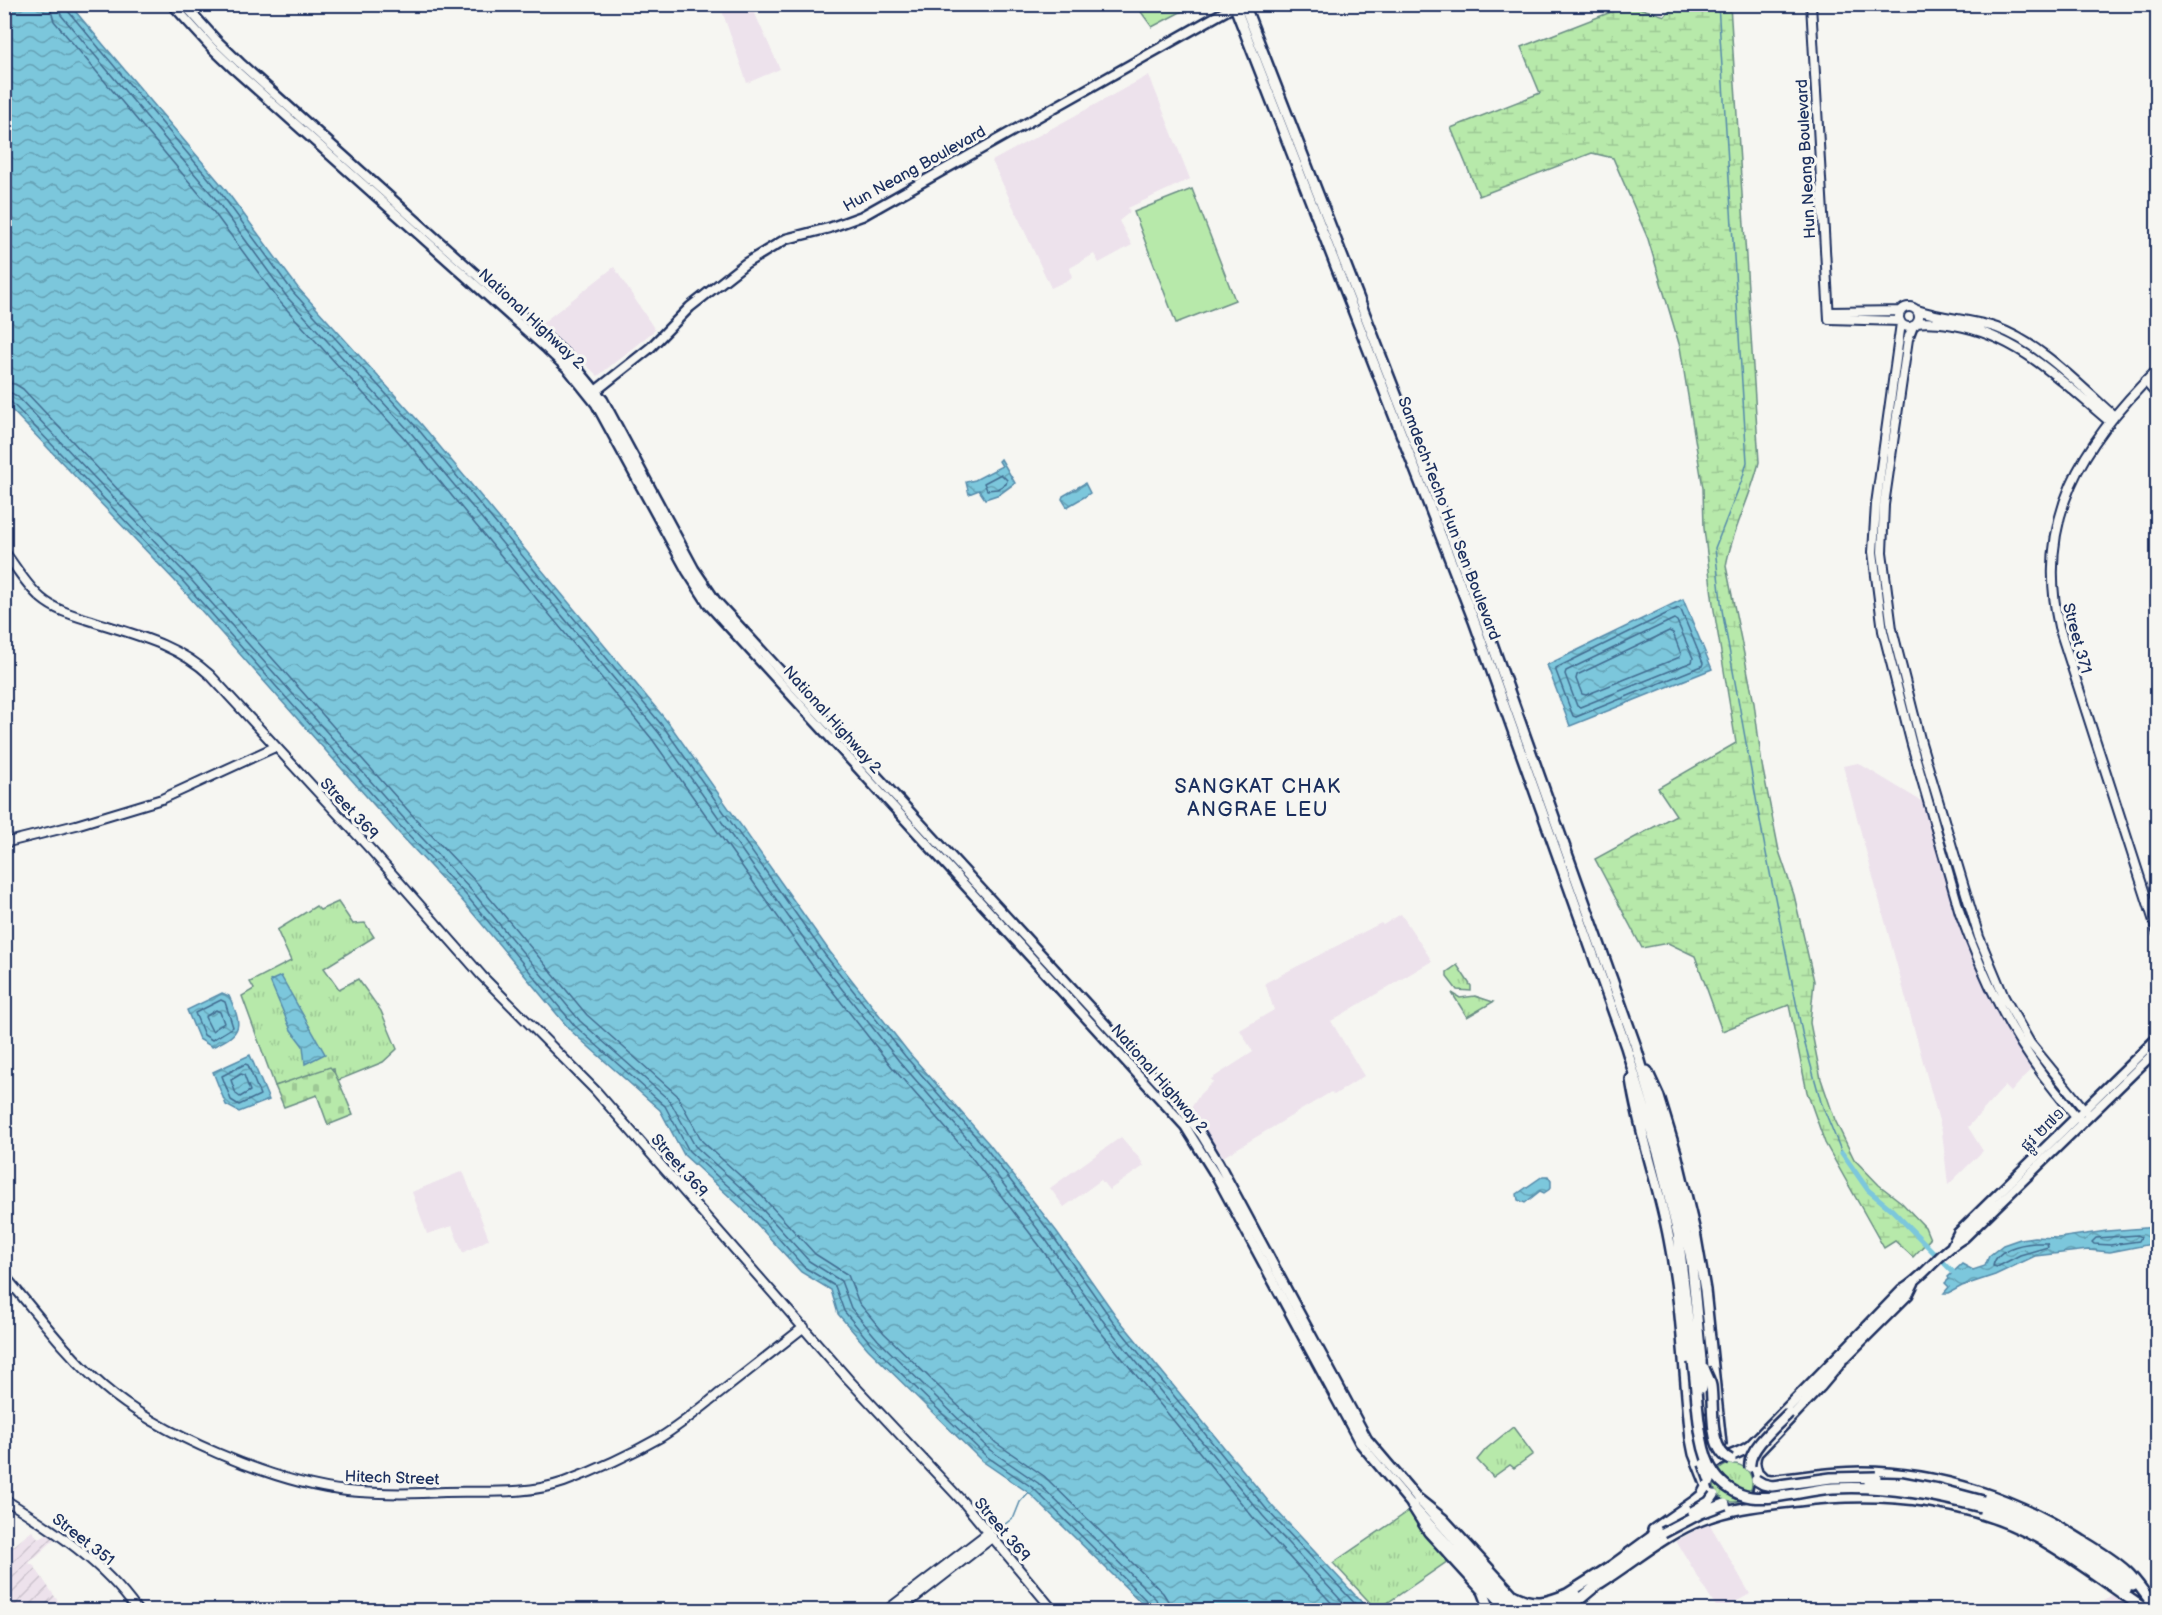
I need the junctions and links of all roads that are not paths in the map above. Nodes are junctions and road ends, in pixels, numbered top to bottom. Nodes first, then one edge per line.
1 (172, 4) edge
2 (184, 4) edge
3 (1811, 4) edge
4 (1238, 5) edge
5 (398, 211) junction
6 (1917, 310) junction
7 (1901, 311) junction
8 (1829, 316) junction
9 (1901, 322) junction
10 (1915, 324) junction
11 (2157, 369) edge
12 (2145, 381) junction
13 (593, 393) junction
14 (2157, 396) edge
15 (2087, 397) junction
16 (2112, 419) junction
17 (4, 551) edge
18 (275, 747) junction
19 (4, 843) edge
20 (2157, 934) edge
21 (2157, 1037) edge
22 (1630, 1046) junction
23 (2157, 1049) edge
24 (2086, 1112) junction
25 (2079, 1119) junction
26 (1653, 1122) junction
27 (1692, 1265) junction
28 (4, 1275) edge
29 (804, 1327) junction
30 (1843, 1355) junction
31 (1700, 1363) junction
32 (1832, 1371) junction
33 (1730, 1457) junction
34 (1755, 1472) junction
35 (1878, 1473) junction
36 (1912, 1476) junction
37 (1708, 1484) junction
38 (1904, 1487) junction
39 (1714, 1495) junction
40 (1876, 1497) junction
41 (4, 1499) edge
42 (1910, 1499) junction
43 (1415, 1502) junction
44 (1725, 1504) junction
45 (1741, 1507) junction
46 (1438, 1528) junction
47 (1662, 1532) junction
48 (991, 1534) junction
49 (1595, 1579) junction
50 (1567, 1594) junction
51 (1569, 1609) edge
52 (2151, 1609) edge
53 (137, 1611) edge
54 (887, 1611) edge
55 (899, 1611) edge
56 (1053, 1611) edge
57 (1487, 1611) edge
58 (1508, 1611) edge
59 (1518, 1611) edge
60 (1531, 1611) edge
61 (1557, 1611) edge

1 - 5 main road, National Highway 2
2 - 5 main road, National Highway 2
3 - 8 street, Hun Neang Boulevard
4 - 13 main road, Hun Neang Boulevard
4 - 22 highway, Samdech Techo Hun Sen Boulevard
5 - 13 main road, National Highway 2
6 - 7 street
6 - 10 street
6 - 15 street
7 - 8 street
7 - 9 street
8 - 9 street
9 - 10 street
9 - 25 street
10 - 15 street
10 - 24 street
11 - 12 street, Street 371
12 - 14 street
12 - 16 street, Street 371
13 - 43 main road, National Highway 2
15 - 16 street
16 - 20 street, Street 371
17 - 18 street, Street 369
18 - 19 street
18 - 29 street, Street 369
21 - 24 main road, ផ្លូវ ២៧១
22 - 26 highway
22 - 26 highway
23 - 24 main road, ផ្លូវ ២៧១
24 - 25 main road, ផ្លូវ ២៧១
25 - 30 main road, ផ្លូវ ២៧១
26 - 27 highway
26 - 27 highway
26 - 31 highway
27 - 31 highway
28 - 29 street, Hitech Street
29 - 48 street, Street 369
30 - 32 highway
30 - 33 highway
31 - 33 highway, bridge
31 - 37 highway, bridge
31 - 38 highway, bridge
32 - 34 highway
32 - 34 highway, bridge
33 - 34 highway
33 - 37 highway, bridge
34 - 35 highway
34 - 38 highway, bridge
34 - 45 highway, bridge
35 - 36 highway
35 - 40 highway
36 - 42 highway
36 - 52 highway
37 - 39 highway, bridge
37 - 45 highway
37 - 49 highway
38 - 45 highway, bridge
38 - 52 highway, bridge
39 - 44 highway, bridge
39 - 47 highway, bridge
40 - 42 highway
40 - 45 highway
41 - 53 street, Street 351
42 - 52 highway
43 - 46 main road, National Highway 2
43 - 50 highway
43 - 57 highway
44 - 45 highway
44 - 47 highway, bridge
45 - 49 highway
46 - 58 main road
46 - 59 main road
47 - 49 highway
48 - 54 street
48 - 55 street
48 - 56 street, Street 369
49 - 50 highway
49 - 51 highway
49 - 61 highway
50 - 60 highway

